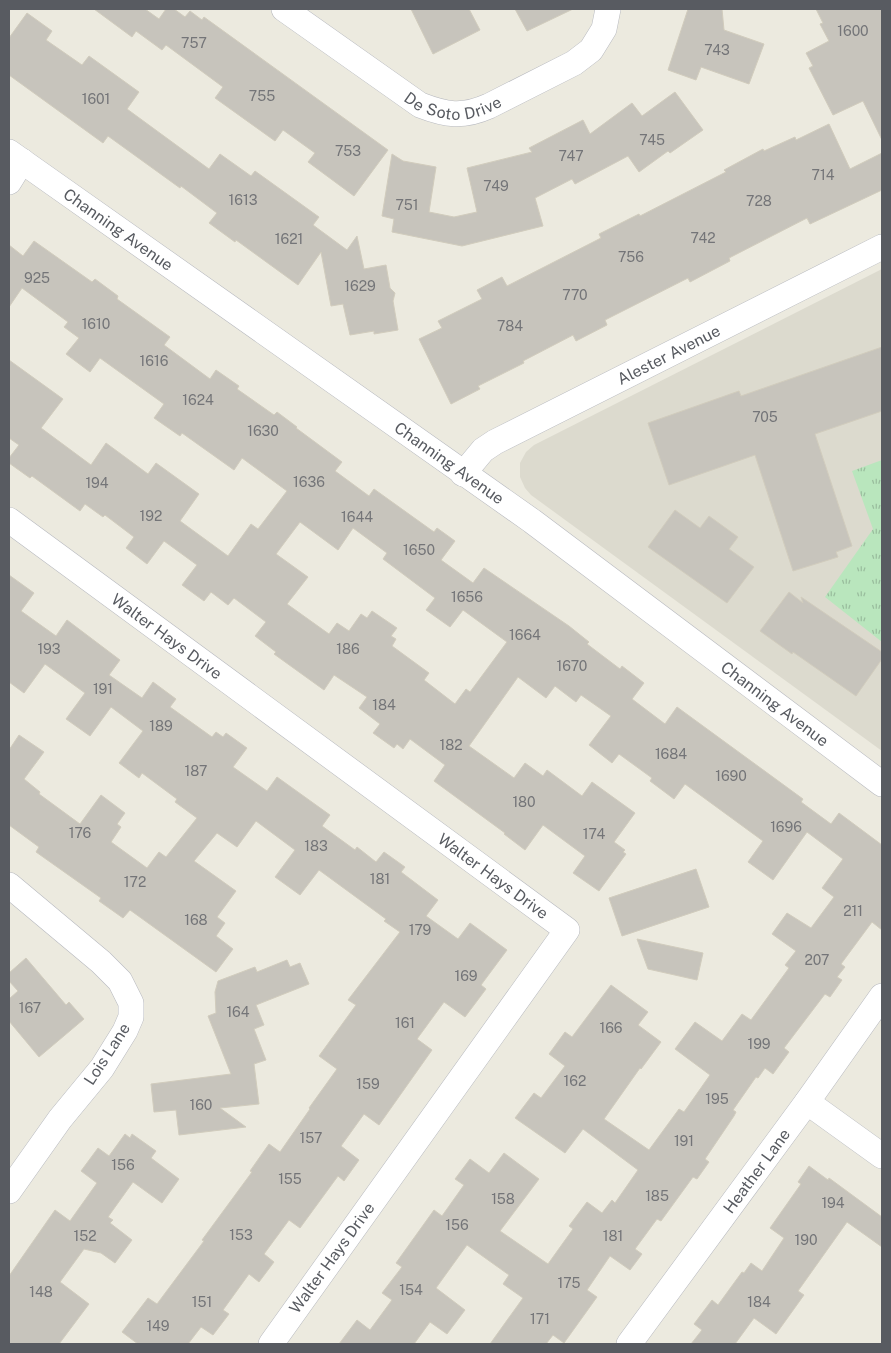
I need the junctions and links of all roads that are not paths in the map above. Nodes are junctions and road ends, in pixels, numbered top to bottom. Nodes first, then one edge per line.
1 (284, 9) edge
2 (608, 9) edge
3 (13, 165) edge
4 (882, 247) edge
5 (463, 474) junction
6 (9, 520) edge
7 (882, 784) edge
8 (9, 885) edge
9 (882, 996) edge
10 (807, 1102) junction
11 (882, 1156) edge
12 (9, 1191) edge
13 (270, 1344) edge
14 (629, 1344) edge

1 - 2 street, De Soto Drive
3 - 5 street, Channing Avenue
4 - 5 street, Alester Avenue
5 - 7 street, Channing Avenue
6 - 13 street, Walter Hays Drive
8 - 12 street, Lois Lane
9 - 10 street, Heather Lane
10 - 11 street
10 - 14 street, Heather Lane

